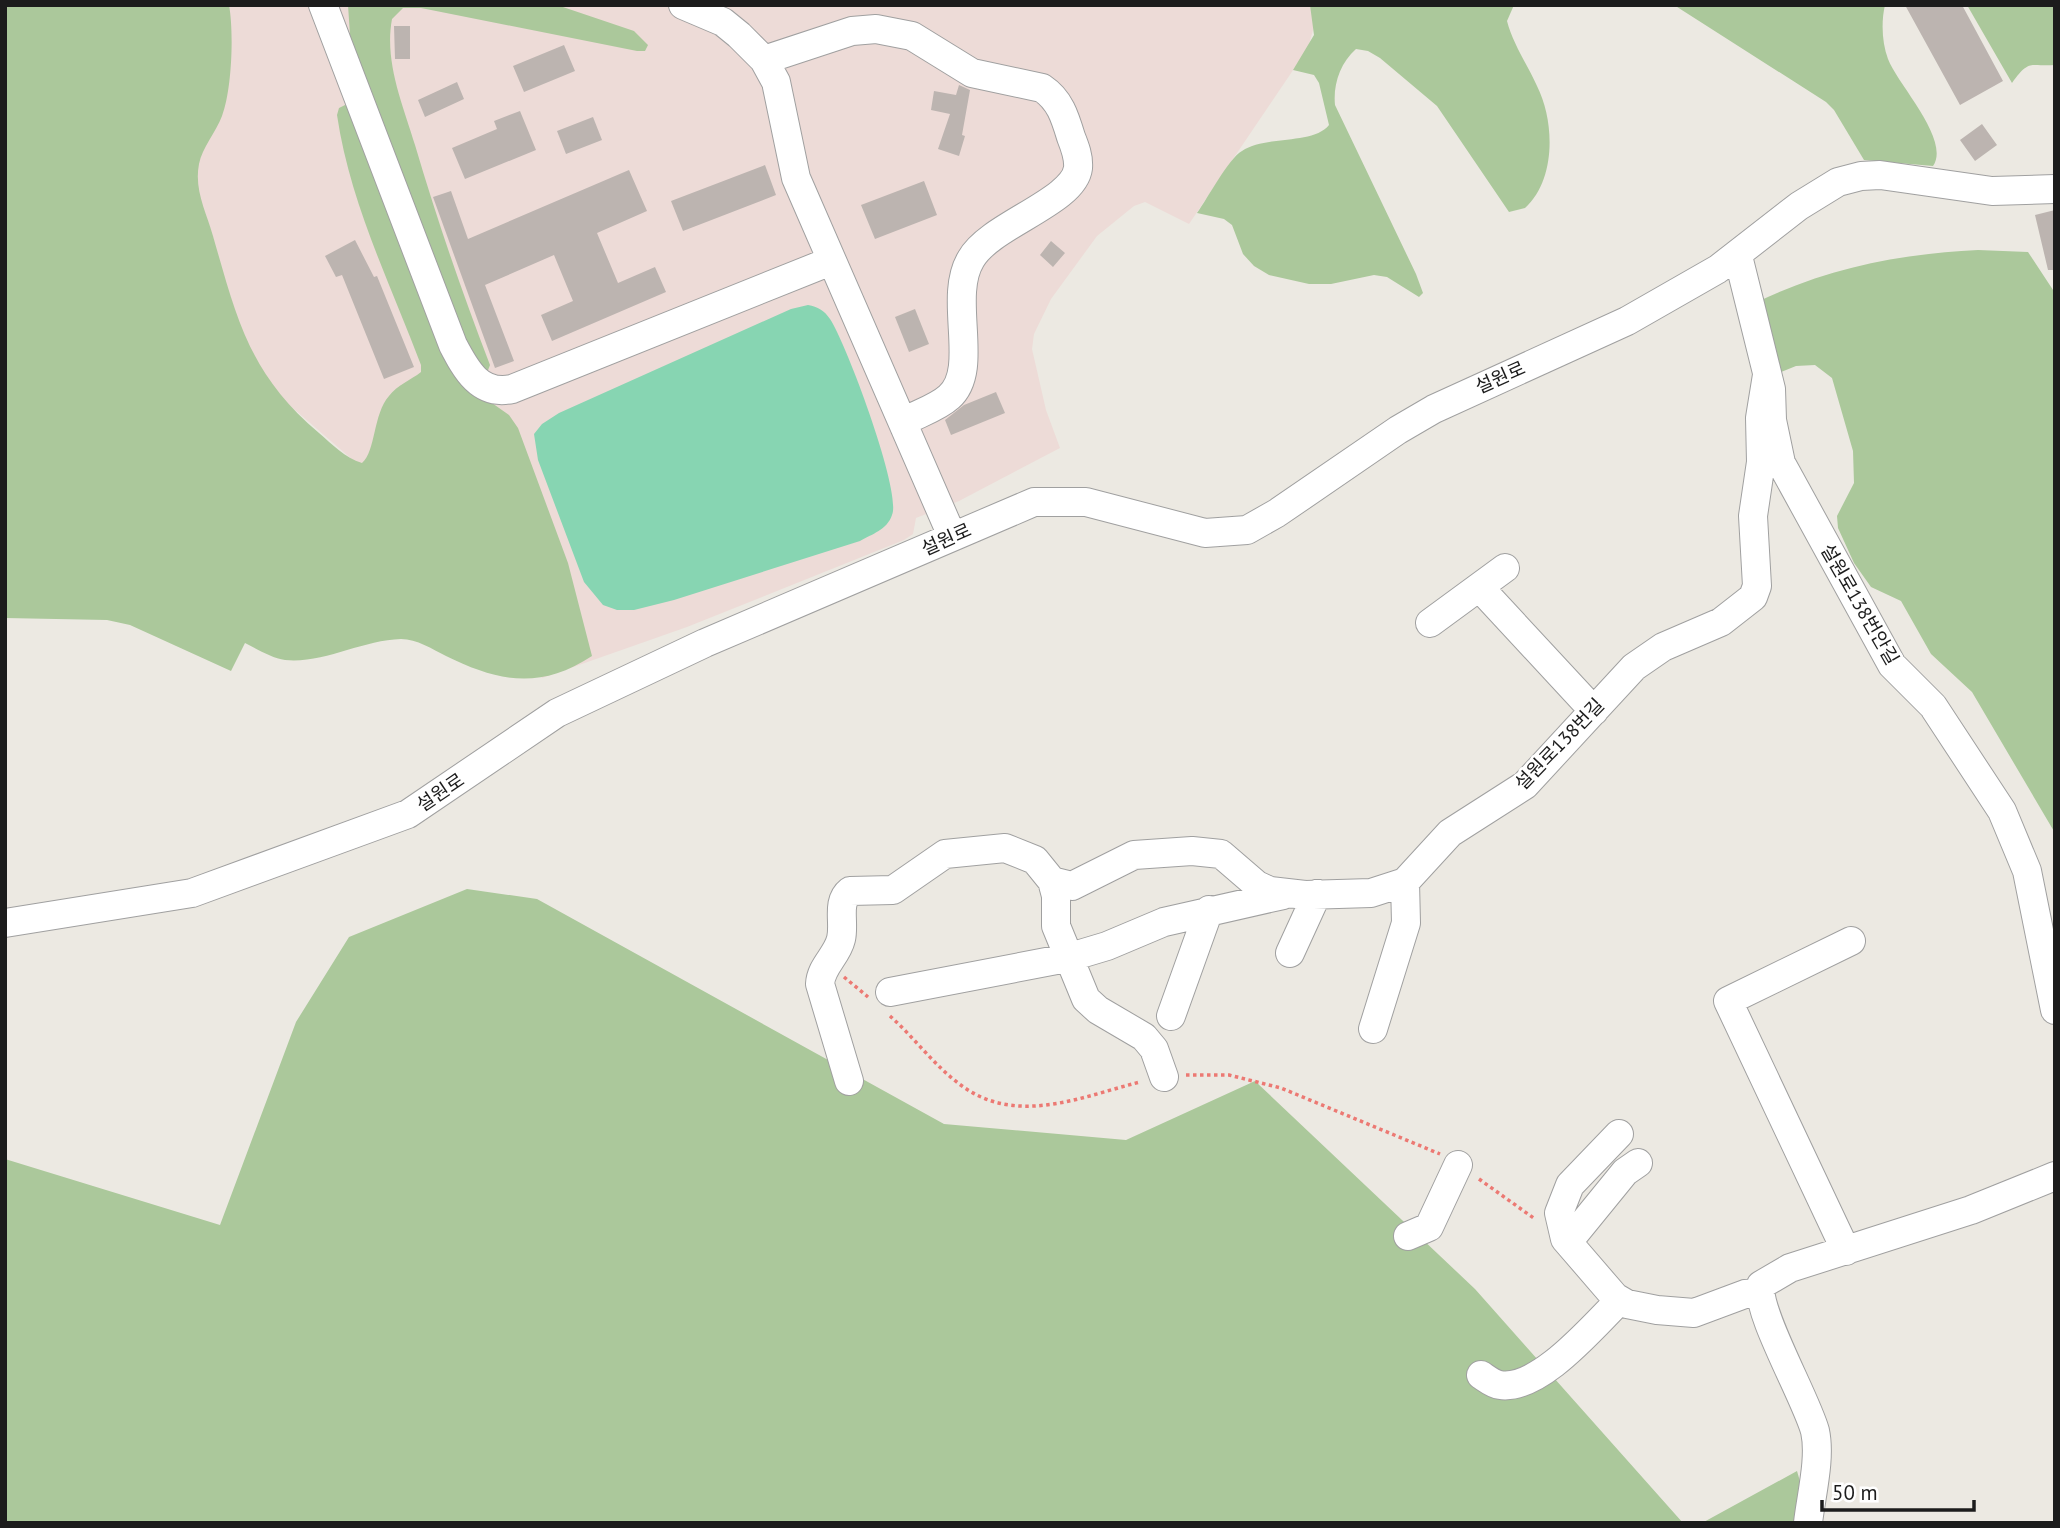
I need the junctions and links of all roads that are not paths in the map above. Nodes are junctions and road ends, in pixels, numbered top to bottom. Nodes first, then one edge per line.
1 (323, 5) edge
2 (683, 5) edge
3 (764, 60) junction
4 (2055, 189) edge
5 (1738, 256) junction
6 (831, 261) junction
7 (1767, 375) junction
8 (903, 422) junction
9 (952, 536) junction
10 (1505, 568) dead end
11 (1480, 588) junction
12 (1430, 623) dead end
13 (1594, 711) junction
14 (1052, 881) junction
15 (1405, 882) junction
16 (1304, 894) junction
17 (1209, 910) junction
18 (5, 923) edge
19 (1851, 941) dead end
20 (1290, 953) dead end
21 (1067, 958) junction
22 (882, 1002) road end
23 (2055, 1010) edge
24 (1171, 1016) dead end
25 (1373, 1029) dead end
26 (1164, 1076) road end
27 (849, 1081) dead end
28 (1619, 1134) dead end
29 (1638, 1163) dead end
30 (1458, 1165) road end
31 (2055, 1176) edge
32 (1408, 1236) dead end
33 (1569, 1242) junction
34 (1846, 1251) junction
35 (1759, 1293) junction
36 (1620, 1300) junction
37 (1481, 1375) dead end
38 (1808, 1523) edge

1 - 6 street
2 - 3 street
3 - 6 street
3 - 8 street
4 - 5 street, 설원로
5 - 7 street, 설원로138번안길
5 - 9 street, 설원로
6 - 8 street
7 - 13 street, 설원로138번길
7 - 23 street, 설원로138번안길
8 - 9 street
9 - 18 street, 설원로
10 - 11 street
11 - 12 street
11 - 13 street
13 - 15 street, 설원로138번길
14 - 16 street, 설원로138번길
14 - 21 street
14 - 27 street
15 - 16 street, 설원로138번길
15 - 25 street
16 - 17 street
16 - 20 street
17 - 21 street
17 - 24 street
19 - 34 street
21 - 22 street
21 - 26 street
28 - 33 street
29 - 33 street
30 - 32 street
31 - 34 street
33 - 36 street
34 - 35 street
35 - 36 street
35 - 38 street
36 - 37 street

